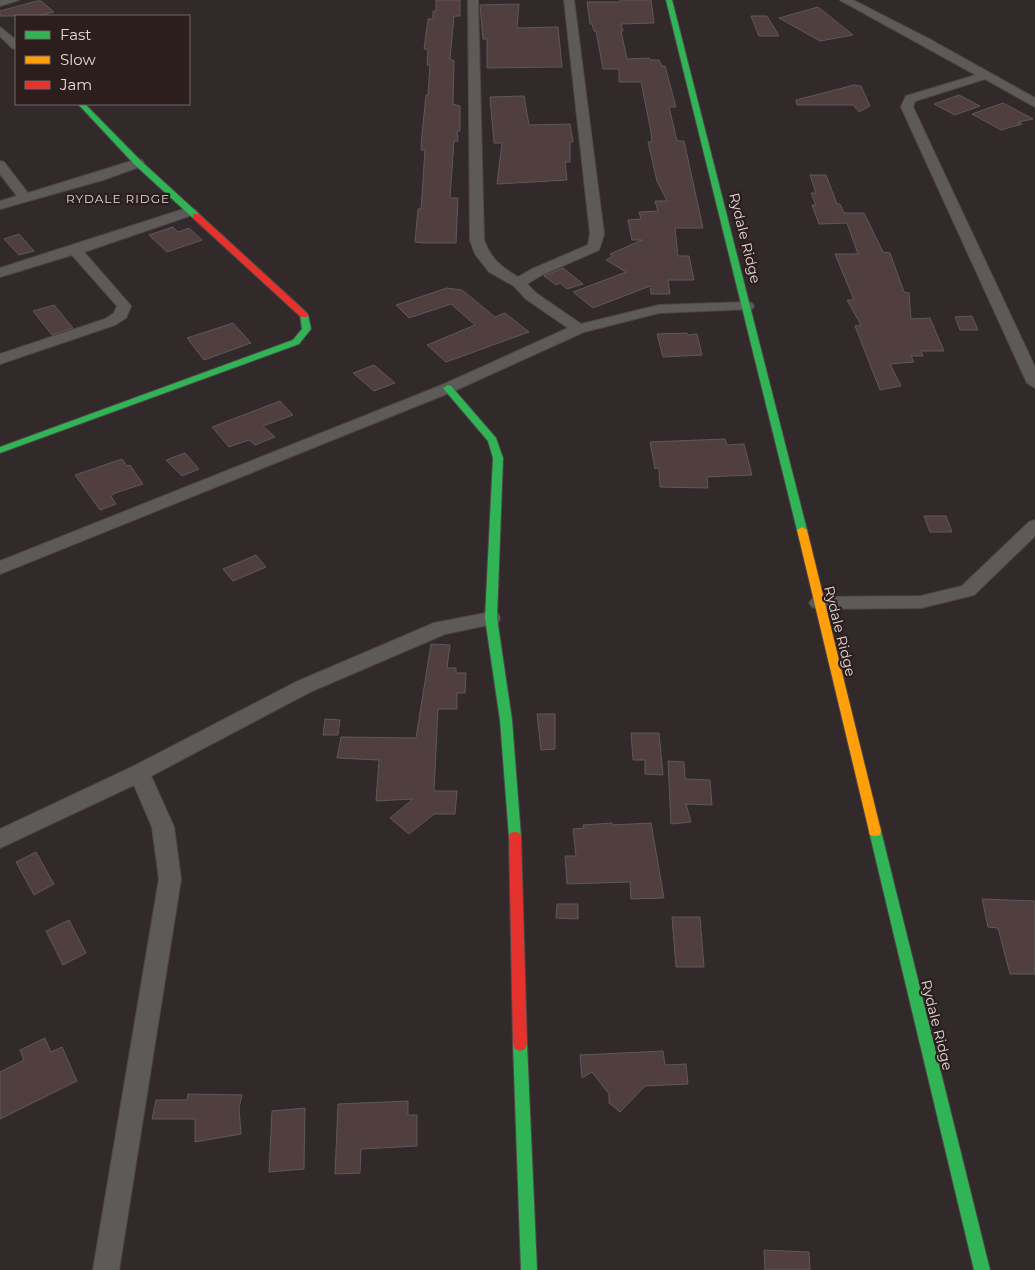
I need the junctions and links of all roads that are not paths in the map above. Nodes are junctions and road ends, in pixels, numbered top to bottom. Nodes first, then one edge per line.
1 (14, 0) edge
2 (473, 0) edge
3 (569, 0) edge
4 (669, 0) edge
5 (845, 0) edge
6 (0, 3) edge
7 (0, 30) edge
8 (9, 45) edge
9 (984, 76) junction
10 (1035, 103) edge
11 (82, 105) edge
12 (138, 163) junction
13 (0, 164) edge
14 (25, 198) junction
15 (0, 205) edge
16 (190, 211) junction
17 (75, 250) junction
18 (0, 273) edge
19 (519, 283) junction
20 (747, 306) junction
21 (579, 329) junction
22 (0, 359) edge
23 (1035, 383) edge
24 (448, 388) junction
25 (0, 450) edge
26 (1035, 526) edge
27 (0, 568) edge
28 (818, 603) junction
29 (491, 618) junction
30 (139, 773) junction
31 (0, 839) edge
32 (106, 1270) edge
33 (529, 1270) edge
34 (982, 1270) edge

1 - 6 street
2 - 19 street
3 - 19 street
4 - 20 street, Rydale Ridge
5 - 9 street
7 - 8 street
9 - 10 street
9 - 23 street
11 - 12 street
12 - 14 street
12 - 16 street
13 - 14 street
14 - 15 street
16 - 17 street
16 - 25 street
17 - 18 street
17 - 22 street
19 - 21 street
20 - 21 street
20 - 28 street, Rydale Ridge
21 - 24 street
24 - 27 street
24 - 29 street
26 - 28 street
28 - 34 street, Rydale Ridge
29 - 30 street
29 - 33 street
30 - 31 street
30 - 32 street

